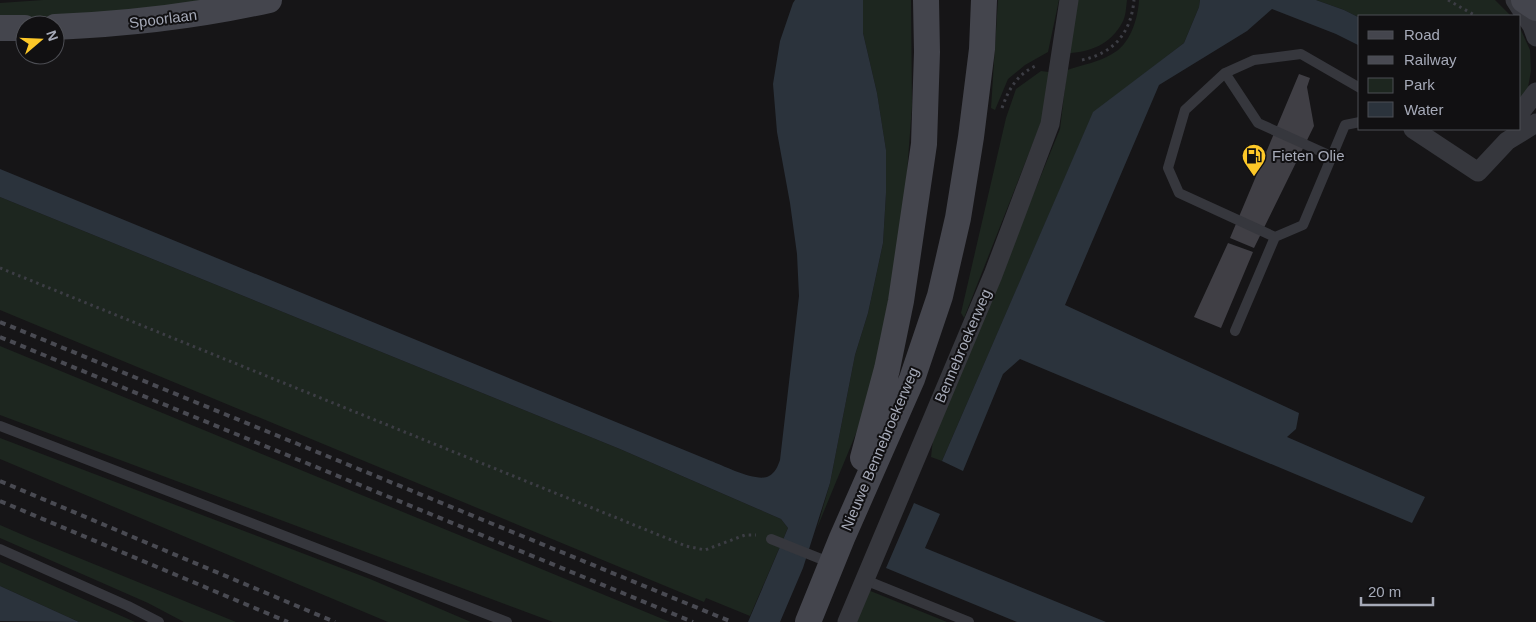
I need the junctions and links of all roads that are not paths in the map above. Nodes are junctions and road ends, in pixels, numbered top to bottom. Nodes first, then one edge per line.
1 (269, 0) edge
2 (926, 0) edge
3 (984, 0) edge
4 (1069, 0) edge
5 (1515, 0) edge
6 (1524, 0) edge
7 (1536, 8) edge
8 (65, 27) edge
9 (0, 28) edge
10 (15, 28) edge
11 (1536, 37) edge
12 (1225, 73) junction
13 (1358, 87) edge
14 (1536, 92) edge
15 (1521, 112) edge
16 (1358, 122) edge
17 (1536, 123) edge
18 (1415, 130) edge
19 (1521, 130) edge
20 (1510, 135) edge
21 (1331, 156) junction
22 (1275, 237) junction
23 (1235, 331) dead end
24 (0, 426) edge
25 (842, 538) junction
26 (770, 540) road end
27 (0, 549) edge
28 (821, 559) junction
29 (865, 580) junction
30 (159, 622) edge
31 (507, 622) edge
32 (808, 622) edge
33 (847, 622) edge
34 (969, 622) edge

1 - 8 main road, Spoorlaan
2 - 25 main road, Nieuwe Bennebroekerweg
3 - 25 main road, Nieuwe Bennebroekerweg
4 - 29 street, Bennebroekerweg
5 - 11 street
6 - 7 main road
9 - 10 main road
12 - 13 lane
12 - 21 lane
12 - 22 lane
14 - 15 street
16 - 21 lane
17 - 19 street
18 - 20 street
21 - 22 lane
22 - 23 lane
24 - 31 lane
25 - 28 main road
26 - 28 lane
27 - 30 lane
28 - 32 main road
29 - 33 street, Bennebroekerweg
29 - 34 lane

